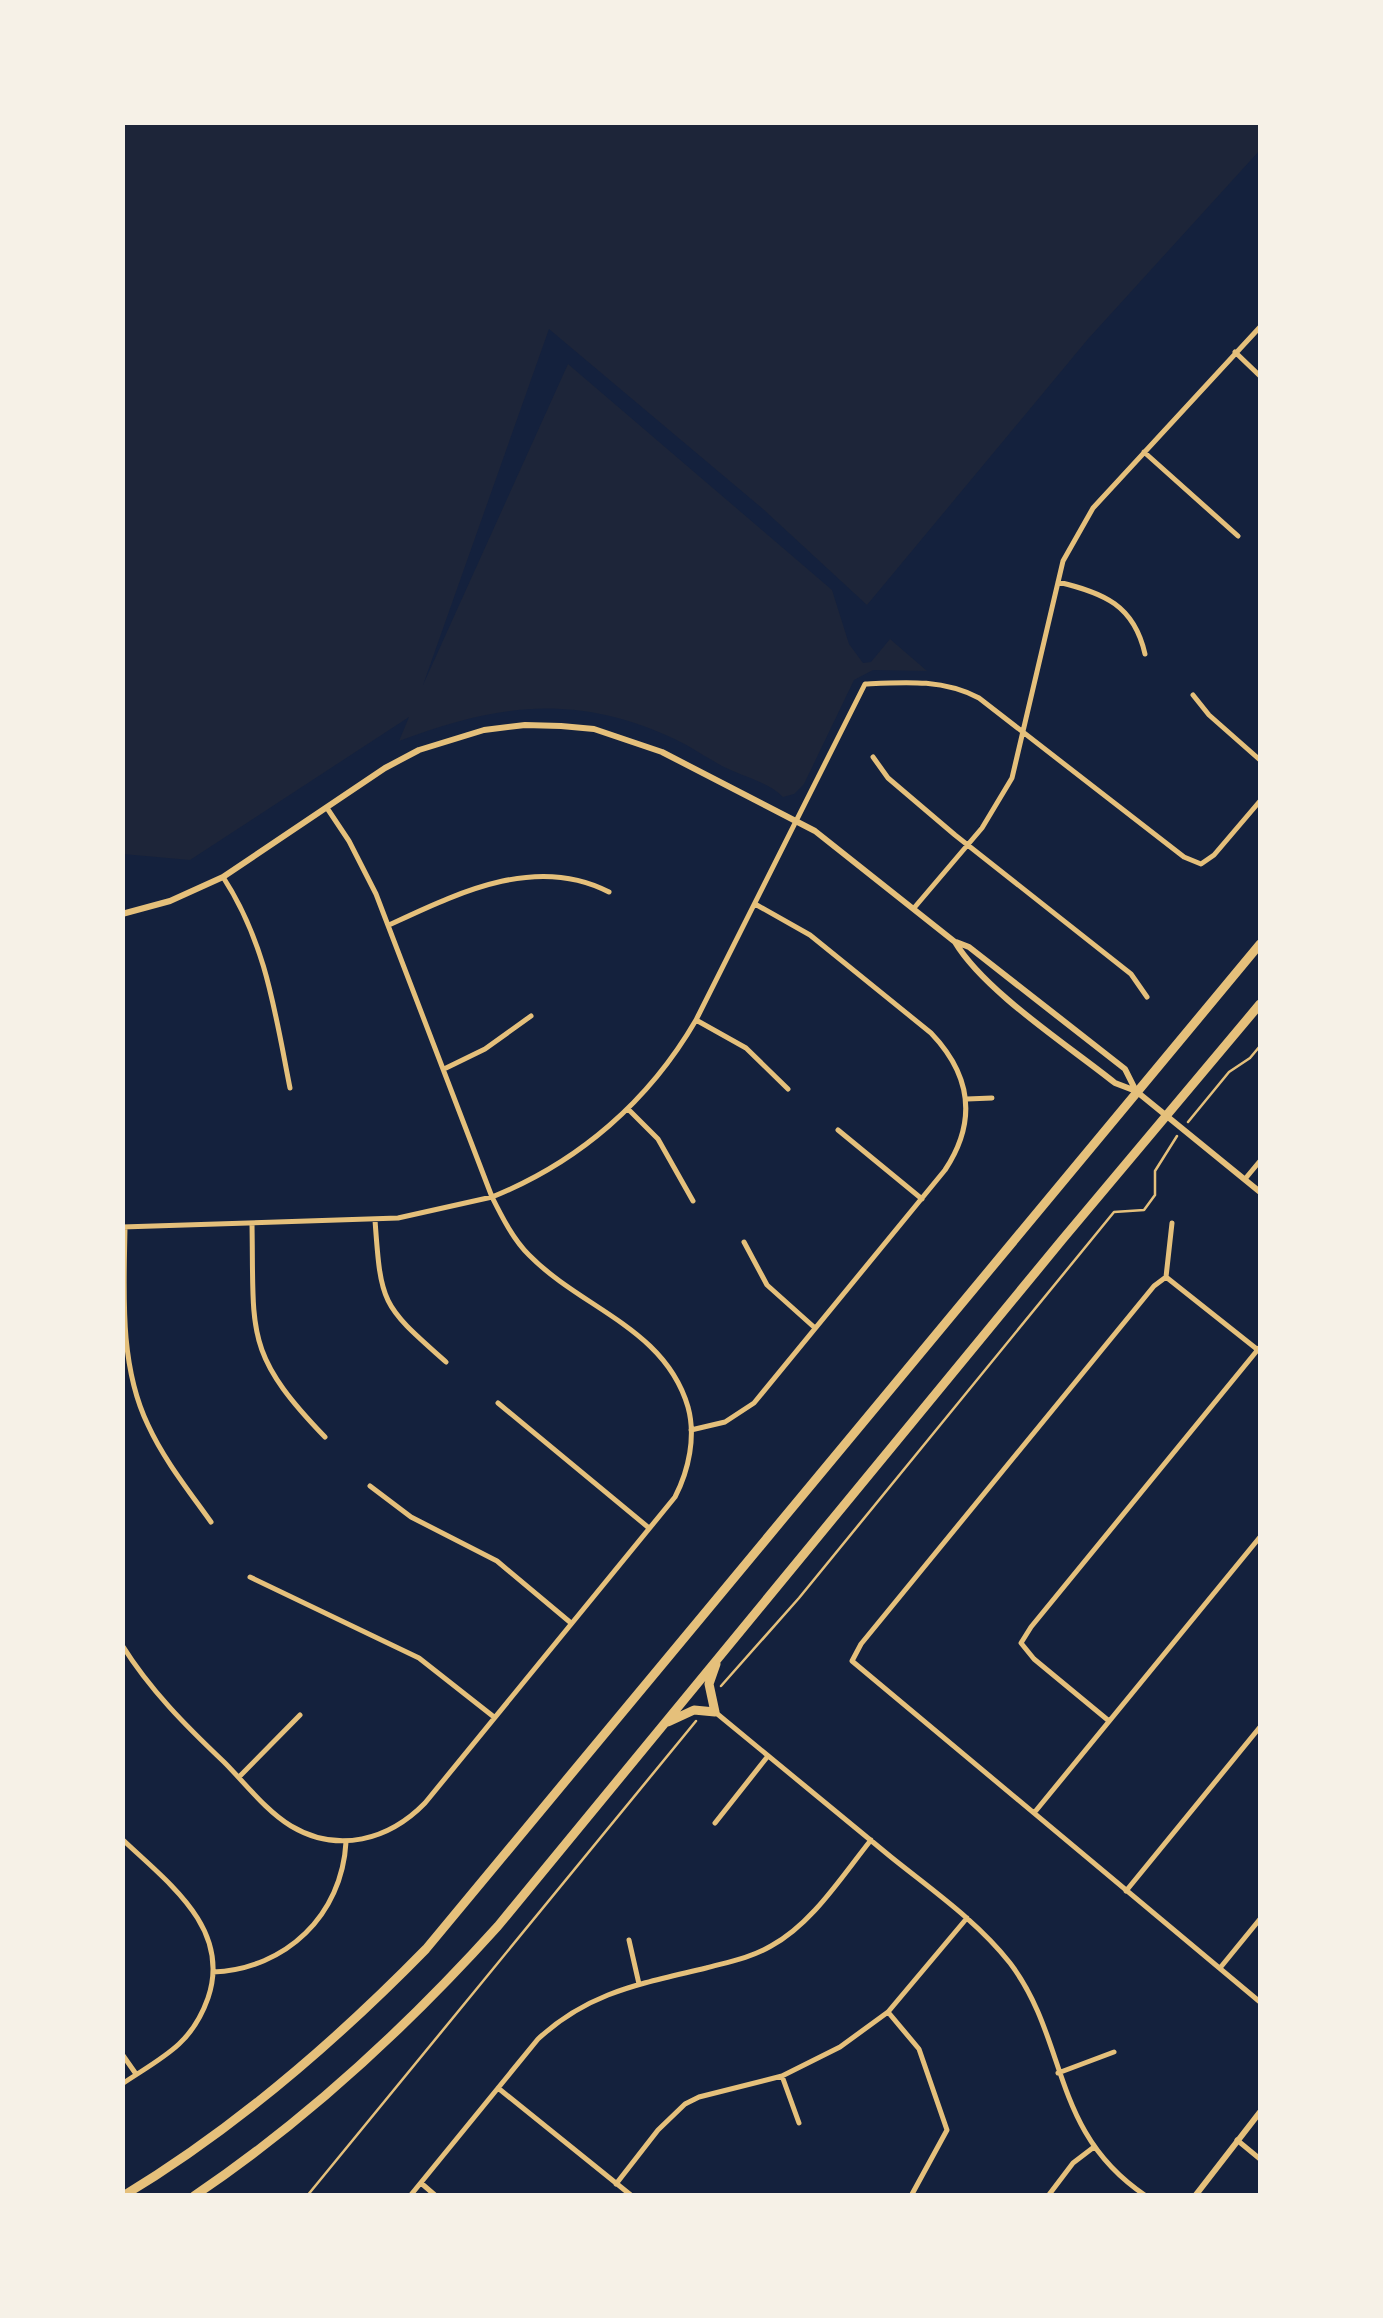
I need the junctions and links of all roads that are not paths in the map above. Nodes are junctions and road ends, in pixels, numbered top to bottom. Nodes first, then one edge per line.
1 (1260, 328) edge
2 (1235, 352) junction
3 (1260, 376) edge
4 (1144, 452) junction
5 (1238, 536) dead end
6 (1057, 582) junction
7 (1145, 654) dead end
8 (1194, 696) dead end
9 (1024, 732) junction
10 (873, 757) dead end
11 (1260, 760) edge
12 (1260, 801) edge
13 (327, 808) junction
14 (797, 822) junction
15 (967, 845) junction
16 (224, 877) junction
17 (609, 892) dead end
18 (755, 904) junction
19 (914, 908) junction
20 (122, 914) edge
21 (389, 925) junction
22 (955, 942) junction
23 (1260, 944) edge
24 (1147, 996) dead end
25 (1260, 1004) edge
26 (531, 1016) dead end
27 (696, 1020) junction
28 (444, 1069) junction
29 (290, 1088) dead end
30 (788, 1089) dead end
31 (1136, 1091) junction
32 (992, 1098) dead end
33 (966, 1099) junction
34 (628, 1110) junction
35 (1165, 1116) junction
36 (838, 1130) dead end
37 (1260, 1162) edge
38 (1245, 1179) junction
39 (1260, 1192) edge
40 (492, 1197) junction
41 (922, 1199) junction
42 (693, 1201) dead end
43 (375, 1220) junction
44 (252, 1224) junction
45 (1172, 1224) dead end
46 (124, 1227) edge
47 (744, 1242) dead end
48 (1166, 1277) junction
49 (815, 1328) junction
50 (1259, 1348) edge
51 (446, 1362) dead end
52 (498, 1403) dead end
53 (691, 1430) junction
54 (324, 1437) dead end
55 (370, 1486) dead end
56 (212, 1522) dead end
57 (650, 1528) junction
58 (1260, 1538) edge
59 (250, 1578) dead end
60 (571, 1623) junction
61 (122, 1645) edge
62 (719, 1657) junction
63 (714, 1712) junction
64 (300, 1715) dead end
65 (494, 1717) junction
66 (1109, 1720) junction
67 (664, 1724) junction
68 (1260, 1727) edge
69 (768, 1756) junction
70 (238, 1777) junction
71 (1034, 1813) junction
72 (716, 1823) dead end
73 (122, 1839) edge
74 (871, 1840) junction
75 (346, 1842) junction
76 (1126, 1892) junction
77 (967, 1918) junction
78 (1260, 1918) edge
79 (630, 1940) dead end
80 (1220, 1968) junction
81 (213, 1972) junction
82 (639, 1984) junction
83 (1260, 2002) edge
84 (888, 2012) junction
85 (1114, 2052) dead end
86 (122, 2054) edge
87 (1058, 2073) junction
88 (136, 2074) junction
89 (782, 2076) junction
90 (122, 2084) edge
91 (498, 2088) junction
92 (1260, 2112) edge
93 (798, 2124) dead end
94 (1238, 2140) junction
95 (1094, 2147) junction
96 (1260, 2160) edge
97 (420, 2183) junction
98 (616, 2184) junction
99 (123, 2196) edge
100 (194, 2196) edge
101 (410, 2196) edge
102 (436, 2196) edge
103 (632, 2196) edge
104 (911, 2196) edge
105 (1048, 2196) edge
106 (1146, 2196) edge
107 (1196, 2196) edge

1 - 2 street
2 - 3 street
2 - 4 street
4 - 5 street
4 - 6 street
6 - 7 street
6 - 9 street
8 - 11 street
9 - 12 street
9 - 14 street
9 - 15 street
10 - 15 street
13 - 14 street
13 - 16 street
13 - 21 street
14 - 18 street
14 - 19 street
15 - 19 street
15 - 24 street
16 - 20 street
16 - 29 street
17 - 21 street
18 - 27 street
18 - 33 street
19 - 22 street
21 - 28 street
22 - 31 street
22 - 31 street
23 - 31 highway
25 - 35 highway
26 - 28 street
27 - 30 street
27 - 34 street
28 - 40 street
31 - 35 street
31 - 99 highway
32 - 33 street
33 - 41 street
34 - 40 street
34 - 42 street
35 - 38 street
35 - 62 highway
36 - 41 street
37 - 38 street
38 - 39 street
40 - 43 street
40 - 53 street
41 - 49 street
43 - 44 street
43 - 51 street
44 - 46 street
44 - 54 street
45 - 48 street
46 - 56 street
47 - 49 street
48 - 50 street
48 - 71 street
49 - 53 street
50 - 66 street
52 - 57 street
53 - 57 street
55 - 60 street
57 - 60 street
58 - 66 street
59 - 65 street
60 - 65 street
61 - 70 street
62 - 63 highway
62 - 67 highway
63 - 67 highway
63 - 69 street
64 - 70 street
65 - 75 street
66 - 71 street
67 - 100 highway
68 - 76 street
69 - 72 street
69 - 74 street
70 - 75 street
71 - 76 street
73 - 81 street
74 - 77 street
74 - 82 street
75 - 81 street
76 - 80 street
77 - 84 street
77 - 87 street
78 - 80 street
79 - 82 street
80 - 83 street
81 - 88 street
82 - 91 street
84 - 89 street
84 - 104 street
85 - 87 street
86 - 88 street
87 - 95 street
88 - 90 street
89 - 93 street
89 - 98 street
91 - 97 street
91 - 98 street
92 - 94 street
94 - 96 street
94 - 107 street
95 - 105 street
95 - 106 street
97 - 101 street
97 - 102 street
98 - 103 street

